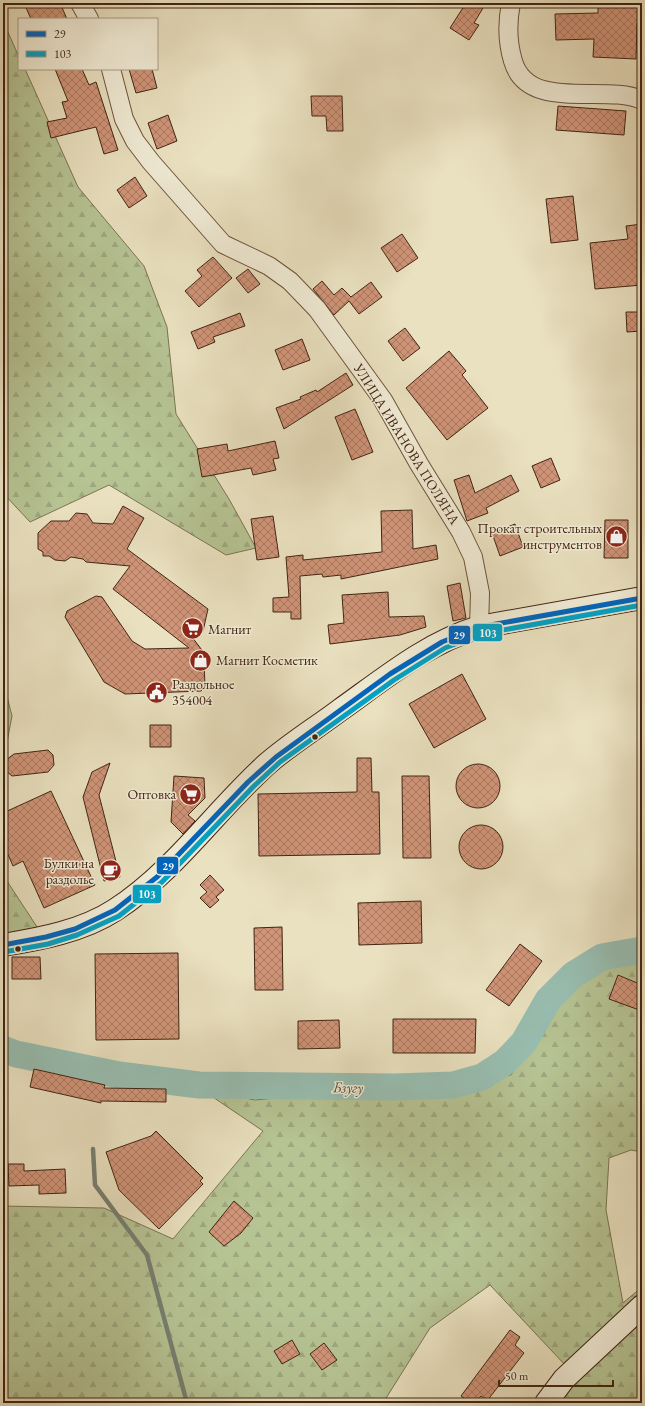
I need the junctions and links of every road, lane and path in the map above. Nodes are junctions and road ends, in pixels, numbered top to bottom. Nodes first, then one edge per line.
1 (80, 3) edge
2 (511, 3) edge
3 (88, 18) edge
4 (111, 70) edge
5 (642, 100) edge
6 (642, 598) edge
7 (479, 627) junction
8 (3, 945) edge
9 (642, 1306) edge
10 (546, 1403) edge

1 - 3 street
2 - 5 street
4 - 7 street, УЛИЦА ИВАНОВА ПОЛЯНА
6 - 7 street
7 - 8 street
9 - 10 street

